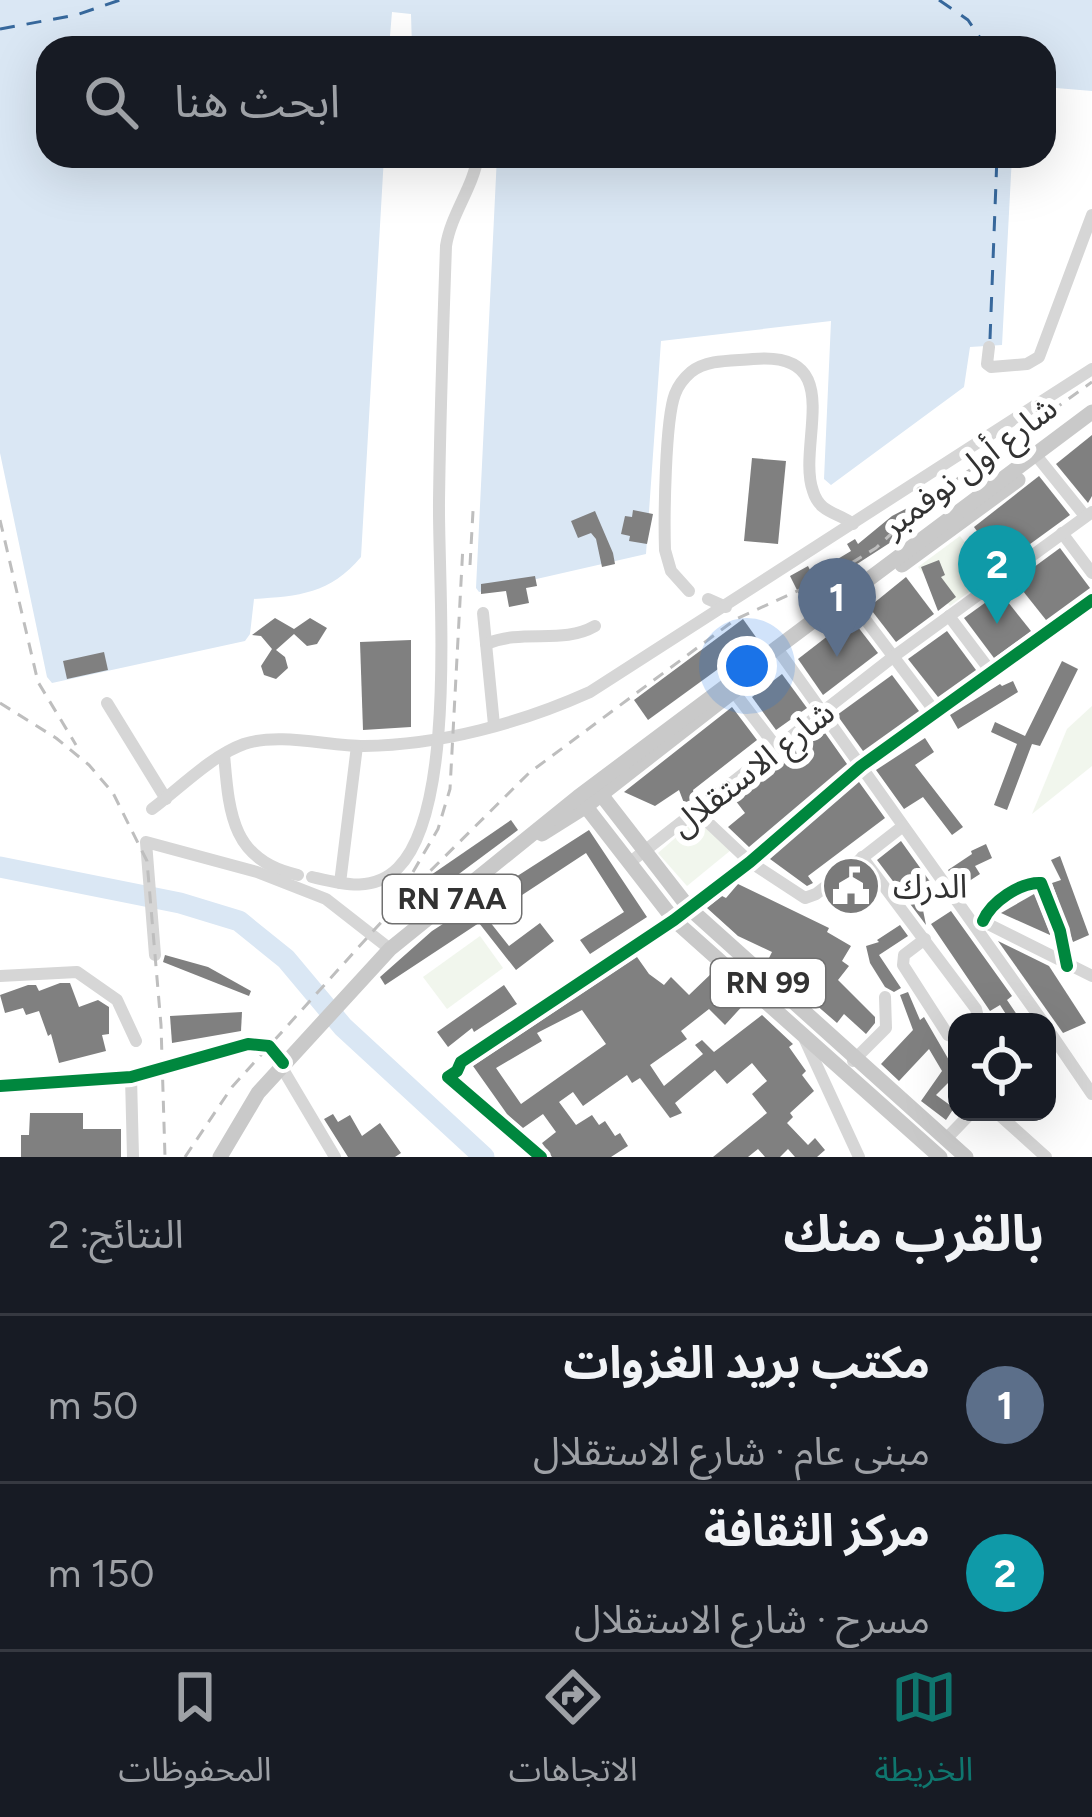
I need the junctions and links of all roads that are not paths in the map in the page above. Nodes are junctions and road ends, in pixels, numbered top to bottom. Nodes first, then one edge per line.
1 (475, 168) edge
2 (1092, 215) edge
3 (989, 347) dead end
4 (1092, 369) edge
5 (1091, 416) edge
6 (1038, 458) junction
7 (1089, 514) edge
8 (854, 524) junction
9 (1062, 533) junction
10 (1092, 574) edge
11 (689, 591) dead end
12 (849, 597) junction
13 (708, 599) dead end
14 (1092, 600) edge
15 (725, 607) junction
16 (484, 614) dead end
17 (949, 616) junction
18 (595, 626) dead end
19 (487, 644) junction
20 (778, 650) junction
21 (893, 657) junction
22 (992, 673) junction
23 (734, 692) junction
24 (106, 703) dead end
25 (936, 713) junction
26 (822, 714) junction
27 (494, 725) junction
28 (439, 737) junction
29 (357, 746) junction
30 (777, 748) junction
31 (224, 754) junction
32 (861, 766) junction
33 (597, 790) junction
34 (166, 799) junction
35 (582, 802) junction
36 (152, 809) dead end
37 (698, 812) junction
38 (903, 826) junction
39 (862, 857) junction
40 (637, 858) junction
41 (750, 862) junction
42 (340, 883) junction
43 (689, 908) junction
44 (968, 914) junction
45 (674, 920) junction
46 (983, 922) junction
47 (925, 939) junction
48 (155, 955) dead end
49 (383, 955) junction
50 (1067, 966) junction
51 (0, 976) edge
52 (1092, 976) edge
53 (885, 997) dead end
54 (977, 1013) edge
55 (1037, 1013) edge
56 (802, 1033) junction
57 (948, 1036) edge
58 (136, 1041) dead end
59 (1056, 1041) edge
60 (1060, 1047) junction
61 (1056, 1049) edge
62 (282, 1064) junction
63 (849, 1064) junction
64 (131, 1077) junction
65 (0, 1086) edge
66 (1092, 1094) edge
67 (963, 1121) edge
68 (1006, 1121) edge
69 (946, 1139) junction
70 (961, 1155) edge
71 (133, 1157) edge
72 (220, 1157) edge
73 (335, 1157) edge
74 (541, 1157) edge
75 (859, 1157) edge
76 (940, 1157) edge
77 (1046, 1157) edge

1 - 28 street
2 - 3 street
4 - 8 street
5 - 6 main road, شارع أول نوفمبر
6 - 7 street
6 - 12 main road, شارع أول نوفمبر
7 - 9 street, شارع الاستقلال
8 - 11 street
8 - 15 street
9 - 10 street
9 - 17 street, شارع الاستقلال
12 - 20 main road, شارع أول نوفمبر
12 - 21 street
13 - 15 street
14 - 22 street
15 - 27 street
16 - 19 street
17 - 21 street, شارع الاستقلال
17 - 22 street
18 - 19 street
19 - 27 street
20 - 23 main road, شارع أول نوفمبر
20 - 26 street
20 - 33 main road, شارع أول نوفمبر
21 - 25 street
21 - 26 street, شارع الاستقلال
22 - 25 street
23 - 30 street
23 - 33 main road, شارع أول نوفمبر
24 - 34 street
25 - 32 street
26 - 30 street, شارع الاستقلال
26 - 32 street
27 - 28 street
28 - 29 street
28 - 42 street
29 - 31 street
29 - 42 street
30 - 37 street, شارع الاستقلال
31 - 34 street
31 - 42 street
32 - 38 street
32 - 41 street
33 - 35 main road
33 - 40 main road, RN 99
34 - 36 street
35 - 40 main road, RN 99
35 - 49 main road, RN 7AA
37 - 40 street, شارع الاستقلال
37 - 41 street
38 - 39 street
38 - 44 street
39 - 41 street
39 - 47 street
40 - 43 main road, RN 99
40 - 45 main road, RN 99
41 - 43 street
43 - 45 street
43 - 63 main road, RN 99
44 - 46 street
44 - 55 street
45 - 56 main road, RN 99
45 - 74 street
46 - 50 street
46 - 50 street
47 - 54 street
47 - 57 street
48 - 49 street
49 - 62 main road, RN 7AA
50 - 52 street
51 - 58 street
53 - 63 street
56 - 63 main road, RN 99
56 - 75 street
59 - 60 street
60 - 61 street
60 - 66 street
62 - 64 street
62 - 72 main road, RN 7AA
62 - 73 street
63 - 69 main road, RN 99
63 - 76 main road, RN 99
64 - 65 street
64 - 71 street
67 - 69 street
68 - 77 street
69 - 70 main road, RN 99

